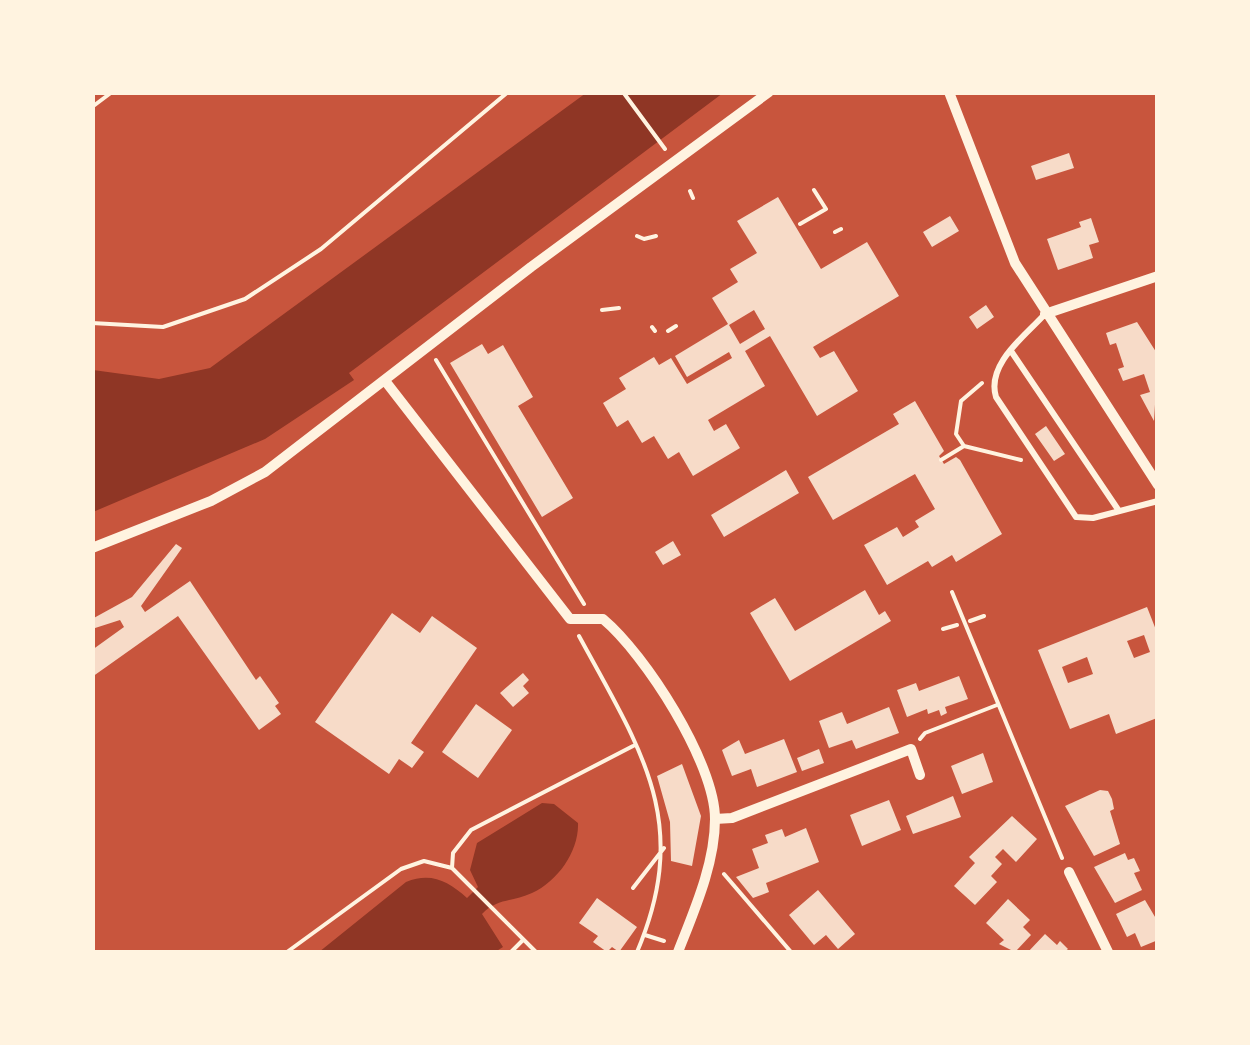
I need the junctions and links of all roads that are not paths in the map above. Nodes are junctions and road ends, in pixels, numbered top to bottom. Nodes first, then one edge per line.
1 (769, 92) edge
2 (950, 92) edge
3 (1158, 276) edge
4 (1045, 314) junction
5 (1011, 352) junction
6 (386, 382) junction
7 (1158, 486) edge
8 (1158, 501) edge
9 (1119, 512) junction
10 (92, 548) edge
11 (920, 775) dead end
12 (715, 820) junction
13 (1068, 872) road end
14 (678, 952) edge
15 (1108, 952) edge

1 - 6 street
2 - 4 street
3 - 4 street
4 - 5 lane
4 - 7 street
5 - 9 lane
5 - 9 lane
6 - 10 street
6 - 12 street
8 - 9 lane
11 - 12 street
12 - 14 street
13 - 15 street

